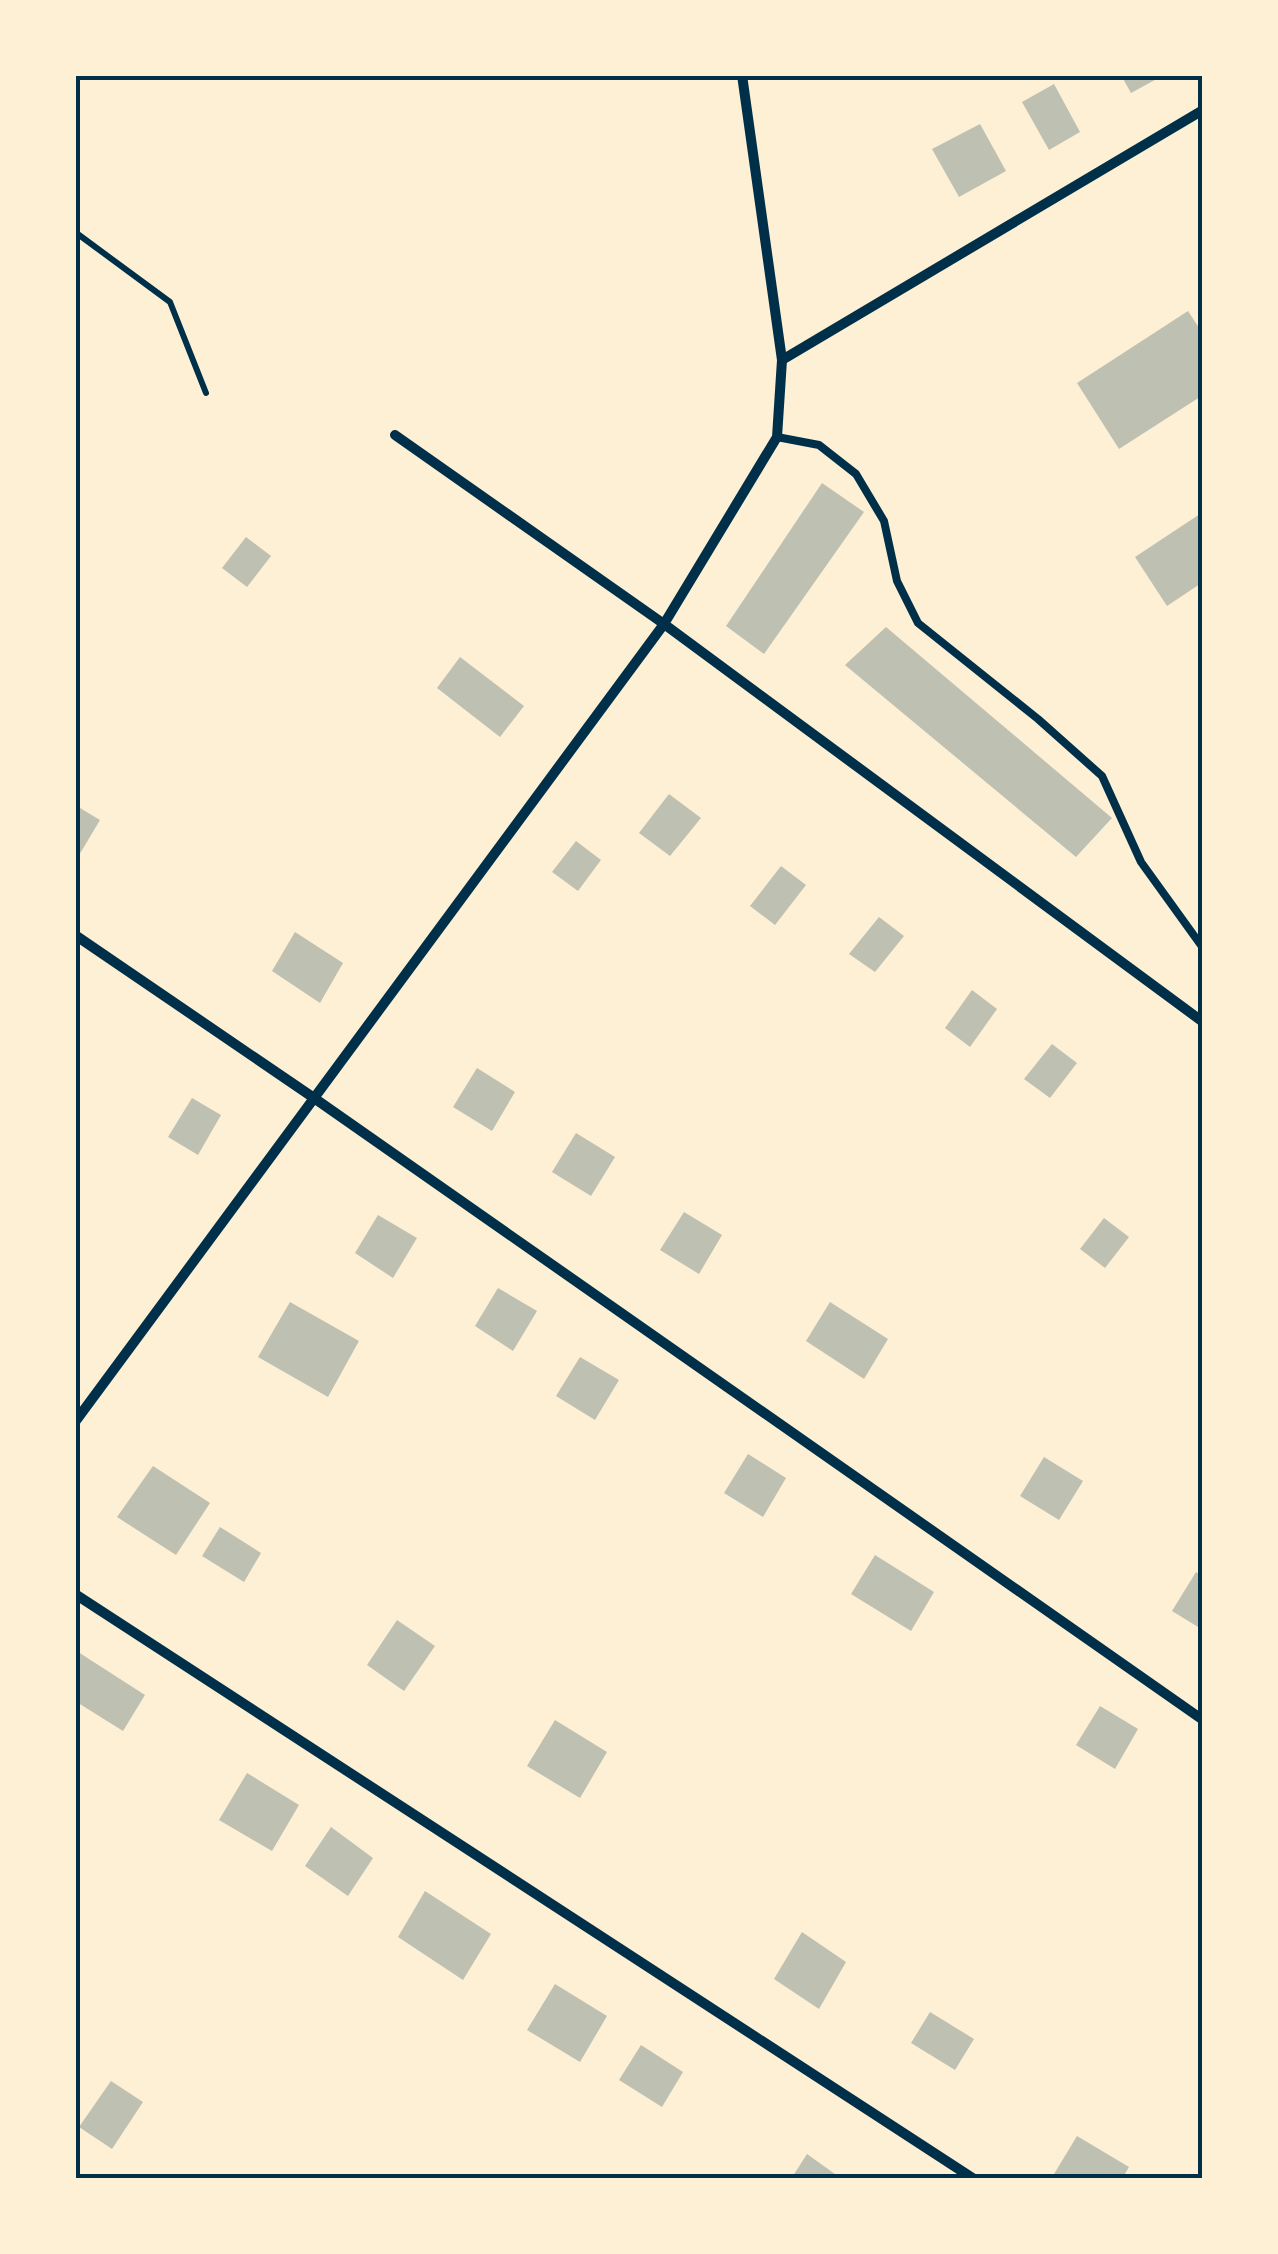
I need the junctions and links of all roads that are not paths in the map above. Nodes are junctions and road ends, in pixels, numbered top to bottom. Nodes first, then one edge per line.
1 (742, 75) edge
2 (1203, 110) edge
3 (782, 360) junction
4 (395, 436) dead end
5 (777, 437) junction
6 (664, 624) junction
7 (75, 935) edge
8 (1203, 948) edge
9 (1203, 1022) edge
10 (314, 1098) junction
11 (75, 1422) edge
12 (75, 1594) edge
13 (1203, 1720) edge
14 (974, 2179) edge

1 - 3 street
2 - 3 street
3 - 5 street
4 - 6 street
5 - 6 street
5 - 8 lane
6 - 9 street
6 - 10 street
7 - 10 street
10 - 11 street
10 - 13 street
12 - 14 street

